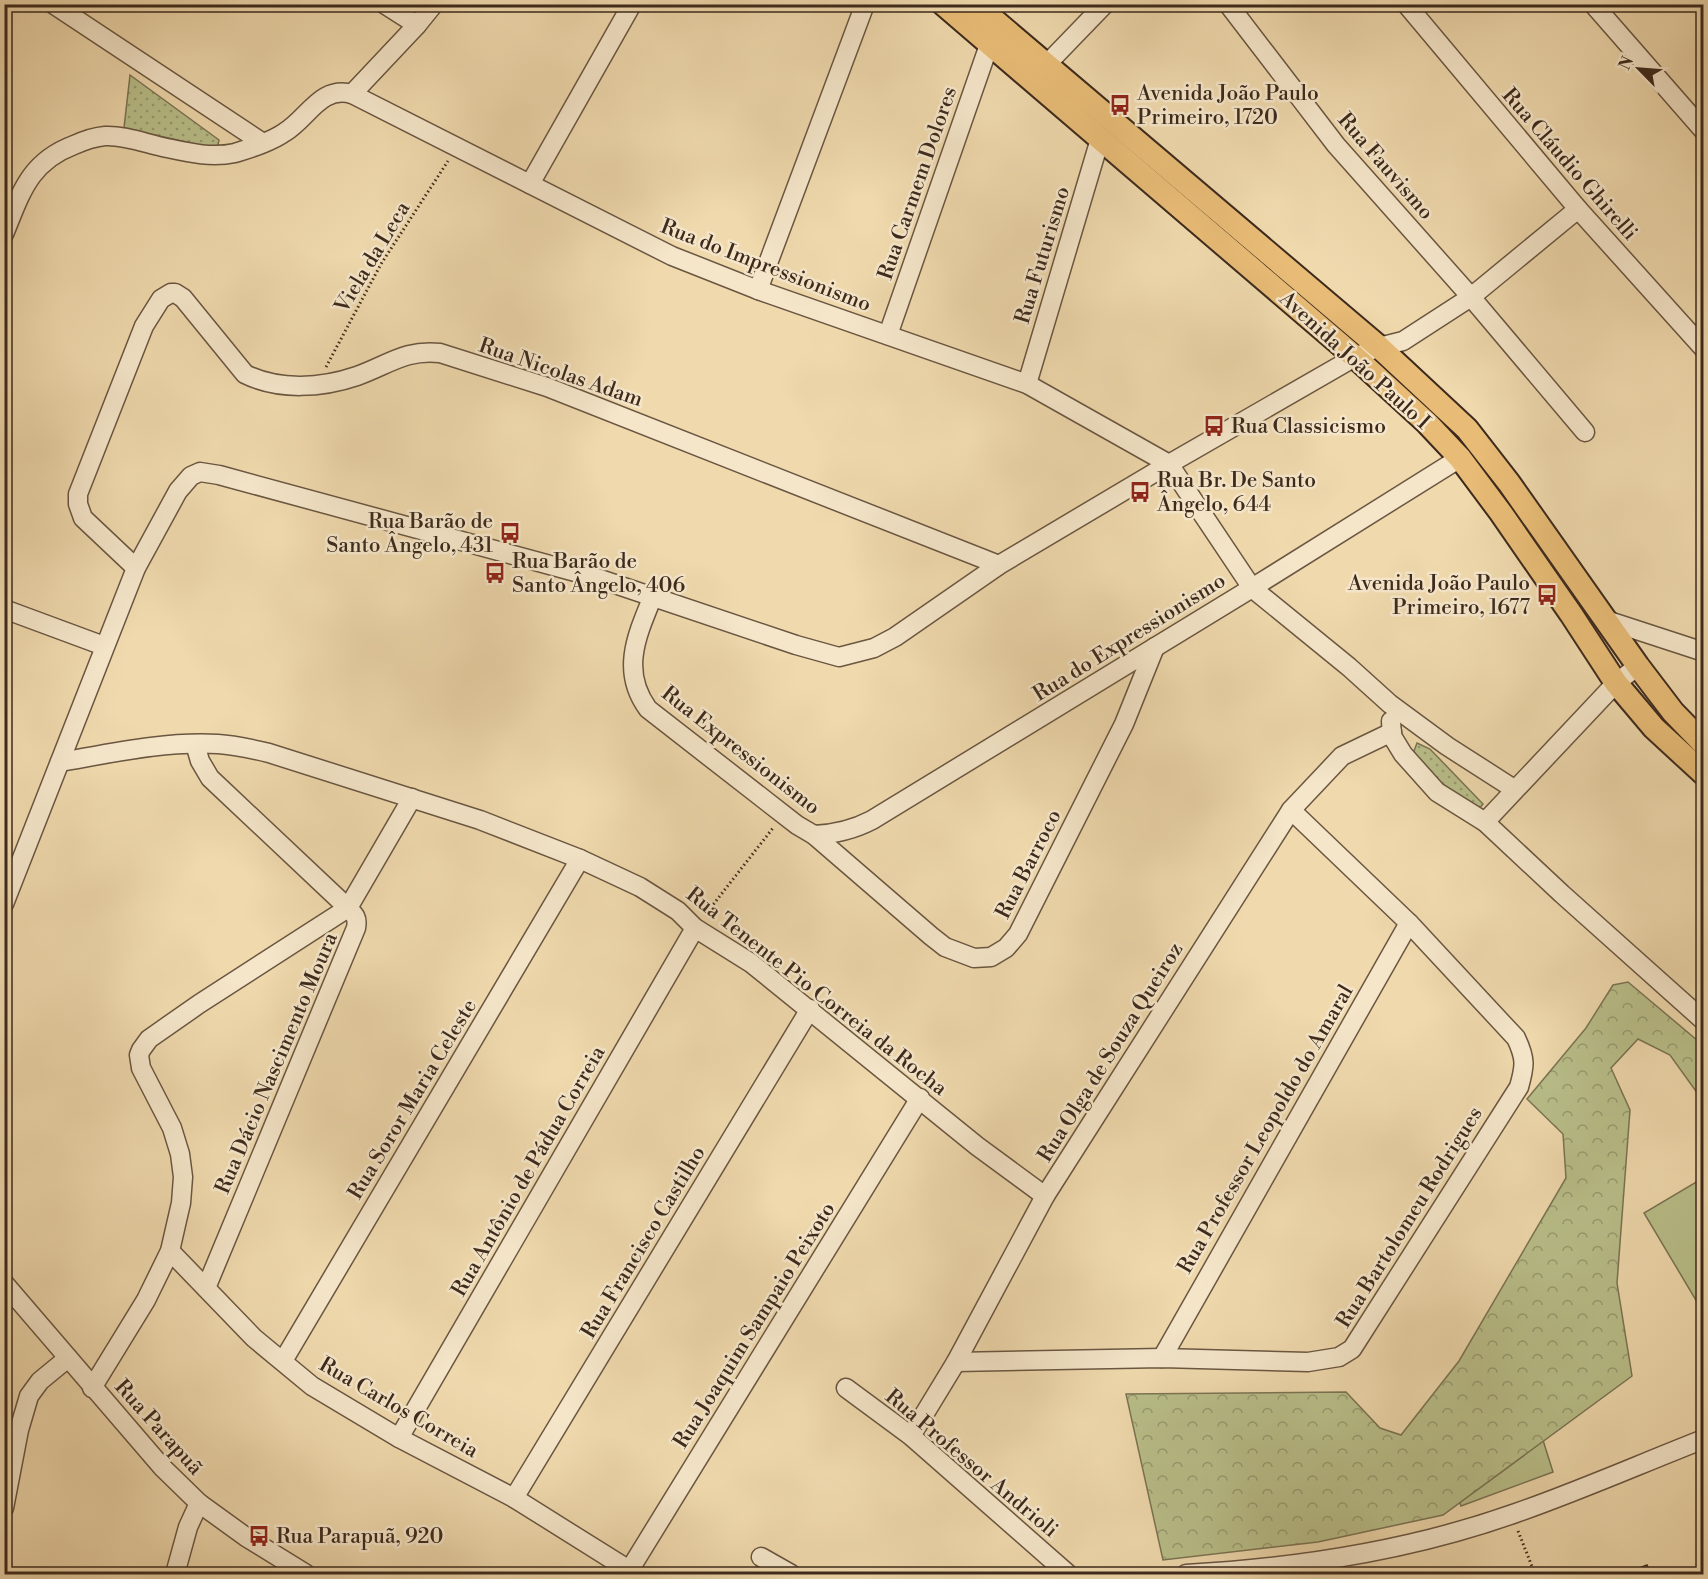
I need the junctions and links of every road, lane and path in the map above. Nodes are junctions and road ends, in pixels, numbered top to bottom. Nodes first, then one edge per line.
1 (53, 4) edge
2 (384, 4) edge
3 (434, 4) edge
4 (632, 4) edge
5 (865, 4) edge
6 (943, 4) edge
7 (975, 4) edge
8 (1105, 4) edge
9 (1228, 4) edge
10 (1406, 4) edge
11 (1593, 4) edge
12 (417, 25) junction
13 (989, 45) junction
14 (1047, 64) junction
15 (352, 94) junction
16 (1704, 131) edge
17 (1100, 139) junction
18 (263, 143) junction
19 (457, 147) junction
20 (530, 184) junction
21 (1578, 209) junction
22 (4, 234) edge
23 (758, 290) junction
24 (1471, 297) junction
25 (888, 335) junction
26 (1379, 346) junction
27 (1704, 350) edge
28 (1355, 357) junction
29 (317, 384) junction
30 (1027, 384) junction
31 (1585, 432) dead end
32 (1460, 458) junction
33 (1169, 464) junction
34 (1535, 520) junction
35 (999, 565) junction
36 (136, 568) junction
37 (1252, 588) junction
38 (653, 596) junction
39 (4, 609) edge
40 (1606, 620) junction
41 (104, 646) junction
42 (1155, 647) junction
43 (1704, 652) edge
44 (1638, 666) junction
45 (1616, 683) junction
46 (1390, 704) junction
47 (1392, 732) junction
48 (195, 744) junction
49 (1704, 744) edge
50 (60, 762) junction
51 (1704, 774) edge
52 (1514, 789) junction
53 (412, 798) junction
54 (1291, 810) junction
55 (784, 814) junction
56 (1485, 822) junction
57 (814, 835) junction
58 (580, 859) junction
59 (4, 904) edge
60 (348, 908) junction
61 (1408, 923) junction
62 (697, 925) junction
63 (810, 1009) junction
64 (1704, 1021) edge
65 (920, 1098) junction
66 (1045, 1196) junction
67 (170, 1251) junction
68 (4, 1283) edge
69 (206, 1288) junction
70 (68, 1358) junction
71 (1162, 1358) junction
72 (283, 1361) junction
73 (956, 1362) junction
74 (92, 1388) junction
75 (846, 1388) dead end
76 (911, 1436) junction
77 (399, 1438) junction
78 (1704, 1438) edge
79 (514, 1498) junction
80 (199, 1503) junction
81 (4, 1508) edge
82 (1512, 1515) junction
83 (761, 1557) dead end
84 (628, 1572) edge
85 (175, 1575) edge
86 (306, 1575) edge
87 (790, 1575) edge
88 (1068, 1575) edge
89 (1186, 1575) edge
90 (1535, 1575) edge

1 - 18 street
2 - 12 street
3 - 12 street
4 - 20 street
5 - 23 street
6 - 13 main road, Avenida João Paulo I
7 - 14 main road, Avenida João Paulo I
8 - 14 street
9 - 24 street, Rua Fauvismo
10 - 21 street, Rua Cláudio Ghirelli
11 - 16 street
12 - 15 street
13 - 17 main road, Avenida João Paulo I
13 - 25 street, Rua Carmem Dolores
14 - 26 main road, Avenida João Paulo I
15 - 18 street
15 - 19 street, Rua do Impressionismo
17 - 28 main road, Avenida João Paulo I
17 - 30 street, Rua Futurismo
18 - 22 street
19 - 20 street, Rua do Impressionismo
19 - 29 path, Viela da Leca
20 - 23 street, Rua do Impressionismo
21 - 24 street
21 - 27 street, Rua Cláudio Ghirelli
23 - 25 street, Rua do Impressionismo
24 - 26 street
24 - 31 street, Rua Fauvismo
25 - 30 street, Rua do Impressionismo
26 - 28 street
26 - 34 main road, Avenida João Paulo I
28 - 32 main road, Avenida João Paulo I
28 - 33 street
29 - 35 street, Rua Nicolas Adam
29 - 36 street, Rua Nicolas Adam
30 - 33 street, Rua do Impressionismo
32 - 34 main road
32 - 37 street, Rua do Expressionismo
32 - 45 main road, Avenida João Paulo I
33 - 35 street
33 - 37 street
34 - 40 main road, Avenida João Paulo I
35 - 38 street
36 - 38 street
36 - 41 street
37 - 42 street, Rua do Expressionismo
37 - 46 street
38 - 55 street, Rua Expressionismo
39 - 41 street
40 - 43 street
40 - 44 main road, Avenida João Paulo I
41 - 50 street
42 - 57 street, Rua do Expressionismo
42 - 57 street, Rua Barroco
44 - 45 street
44 - 49 main road, Avenida João Paulo I
45 - 51 main road, Avenida João Paulo I
45 - 52 street
46 - 47 street
46 - 52 street
47 - 54 street, Rua Olga de Souza Queiroz
47 - 56 street
48 - 50 street, Rua Tenente Pio Correia da Rocha
48 - 53 street, Rua Tenente Pio Correia da Rocha
48 - 60 street
50 - 59 street
52 - 56 street
53 - 58 street, Rua Tenente Pio Correia da Rocha
53 - 60 street, Rua Dácio Nascimento Moura
54 - 61 street, Rua Bartolomeu Rodrigues
54 - 66 street, Rua Olga de Souza Queiroz
55 - 57 street, Rua Expressionismo
55 - 62 path
56 - 64 street
58 - 62 street, Rua Tenente Pio Correia da Rocha
58 - 72 street, Rua Soror Maria Celeste
60 - 67 street
60 - 69 street, Rua Dácio Nascimento Moura
61 - 71 street, Rua Professor Leopoldo do Amaral
61 - 71 street, Rua Bartolomeu Rodrigues
62 - 63 street, Rua Tenente Pio Correia da Rocha
62 - 77 street, Rua Antônio de Pádua Correia
63 - 65 street, Rua Tenente Pio Correia da Rocha
63 - 79 street, Rua Francisco Castilho
65 - 66 street, Rua Tenente Pio Correia da Rocha
65 - 84 street, Rua Joaquim Sampaio Peixoto
66 - 73 street, Rua Olga de Souza Queiroz
67 - 69 street, Rua Carlos Correia
67 - 74 street
68 - 70 street, Rua Parapuã
69 - 72 street, Rua Carlos Correia
70 - 74 street, Rua Parapuã
70 - 81 street
71 - 73 street, Rua Bartolomeu Rodrigues
72 - 77 street, Rua Carlos Correia
73 - 76 street, Rua Olga de Souza Queiroz
74 - 80 street, Rua Parapuã
75 - 76 street, Rua Professor Andrioli
76 - 88 street, Rua Professor Andrioli
77 - 79 street, Rua Carlos Correia
78 - 82 street
79 - 84 street, Rua Carlos Correia
80 - 85 street
80 - 86 street, Rua Parapuã
82 - 89 street
82 - 90 path
83 - 87 street

